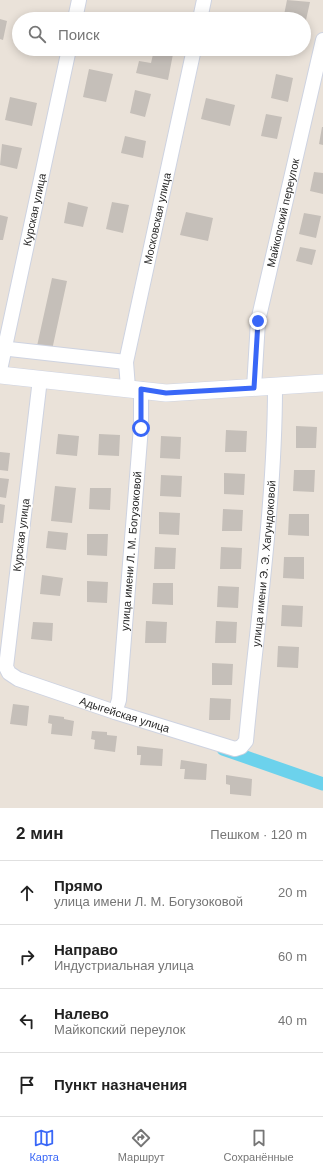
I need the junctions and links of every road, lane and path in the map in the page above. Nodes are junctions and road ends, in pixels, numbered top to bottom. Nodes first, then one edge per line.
1 (79, 0) edge
2 (204, 0) edge
3 (76, 12) edge
4 (201, 12) edge
5 (323, 40) edge
6 (67, 56) edge
7 (192, 56) edge
8 (2, 348) edge
9 (126, 362) junction
10 (0, 370) edge
11 (0, 375) edge
12 (40, 379) junction
13 (323, 383) edge
14 (275, 386) junction
15 (254, 388) junction
16 (134, 389) junction
17 (6, 667) joint
18 (115, 712) junction
19 (246, 741) joint

1 - 3 street
2 - 4 street
5 - 15 street, Майкопский переулок
6 - 8 street, Курская улица
7 - 9 street, Московская улица
8 - 9 street
8 - 10 street, Курская улица
9 - 16 street, Московская улица
11 - 12 street
12 - 16 street
12 - 17 street, Курская улица
13 - 14 street
14 - 15 street
14 - 19 street, улица имени Э. Э. Хагундоковой
15 - 16 street
16 - 18 street, улица имени Л. М. Богузоковой
17 - 18 street, Адыгейская улица
18 - 19 street, Адыгейская улица

